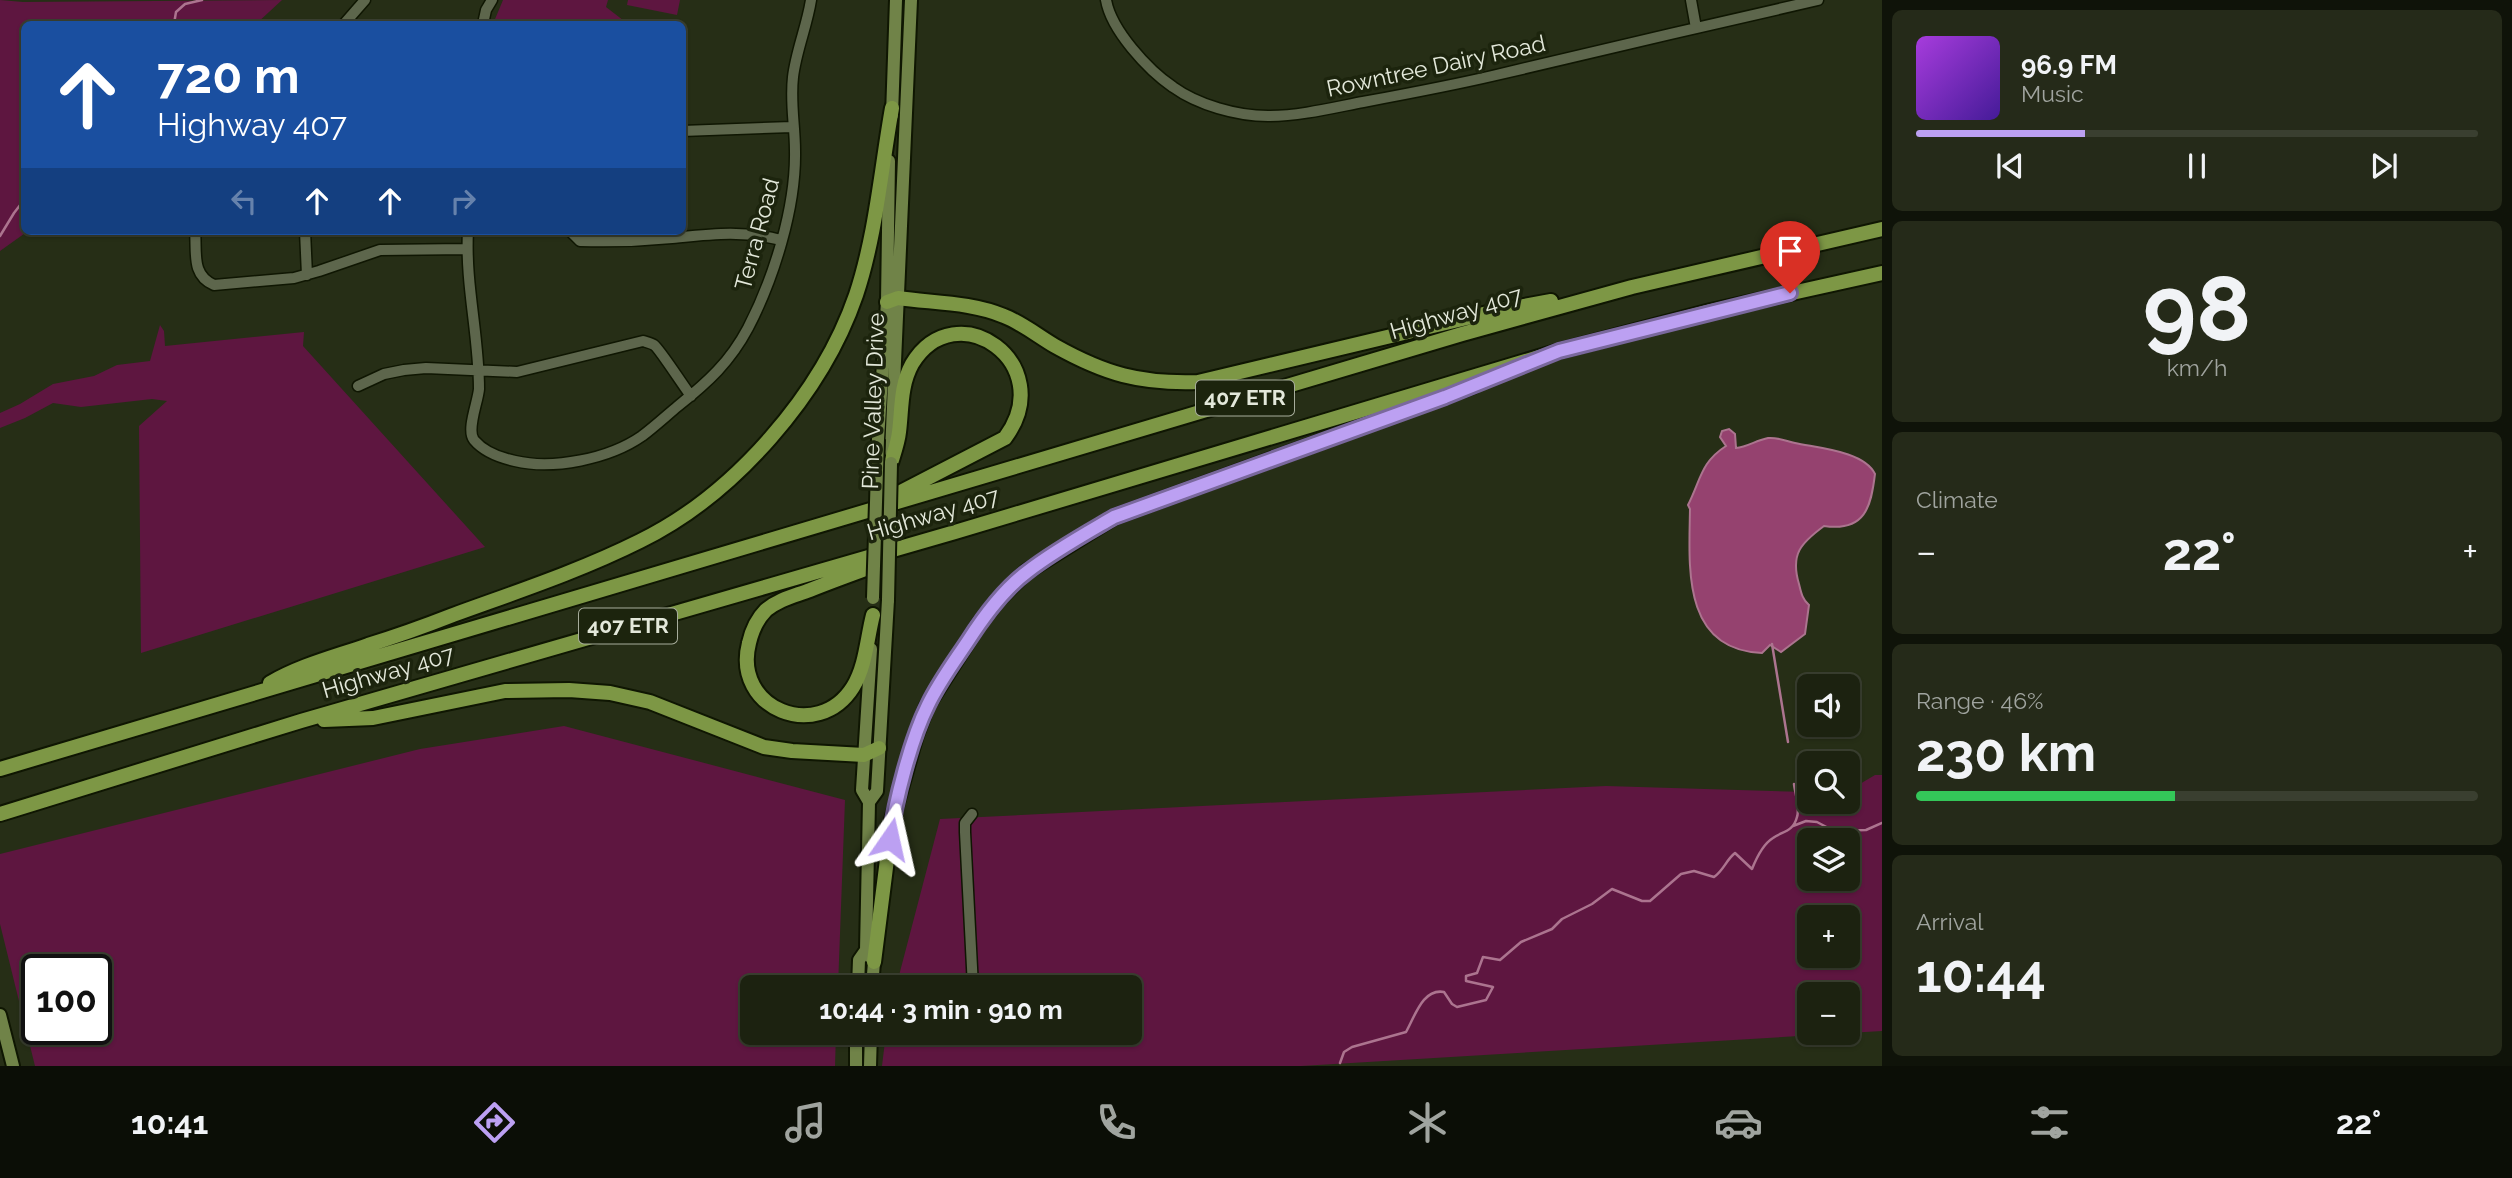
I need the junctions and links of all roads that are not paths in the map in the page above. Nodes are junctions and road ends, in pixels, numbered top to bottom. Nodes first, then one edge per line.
1 (365, 0) edge
2 (492, 0) edge
3 (811, 0) edge
4 (896, 0) edge
5 (911, 0) edge
6 (1106, 0) edge
7 (1691, 0) edge
8 (1818, 0) edge
9 (347, 21) edge
10 (484, 21) edge
11 (1696, 28) junction
12 (892, 108) junction
13 (792, 127) junction
14 (686, 131) edge
15 (1882, 229) edge
16 (195, 235) edge
17 (305, 235) edge
18 (468, 235) edge
19 (574, 235) edge
20 (781, 240) junction
21 (467, 249) junction
22 (1882, 273) edge
23 (307, 275) junction
24 (1632, 287) junction
25 (892, 300) junction
26 (1559, 351) junction
27 (478, 372) junction
28 (358, 386) dead end
29 (691, 396) junction
30 (889, 440) junction
31 (891, 463) joint
32 (859, 513) junction
33 (954, 531) junction
34 (873, 615) junction
35 (246, 697) junction
36 (301, 721) junction
37 (879, 748) junction
38 (864, 755) junction
39 (0, 769) edge
40 (869, 802) junction
41 (0, 814) edge
42 (972, 814) dead end
43 (870, 956) junction
44 (858, 975) edge
45 (871, 975) edge
46 (971, 975) edge
47 (0, 1015) edge
48 (856, 1045) edge
49 (871, 1045) edge
50 (13, 1066) edge
51 (856, 1066) edge
52 (870, 1066) edge

1 - 9 street
2 - 10 street
3 - 13 street, Terra Road
4 - 12 main road, Pine Valley Drive
5 - 25 main road, Pine Valley Drive
6 - 11 street, Rowntree Dairy Road
7 - 11 street
8 - 11 street, Rowntree Dairy Road
12 - 25 main road, Pine Valley Drive
12 - 35 highway
13 - 14 street
13 - 20 street, Terra Road
15 - 24 highway, Highway 407 / 407 ETR
16 - 23 street
17 - 23 street
18 - 21 street
19 - 20 street
20 - 29 street, Terra Road
21 - 23 street
21 - 27 street
22 - 26 highway, Highway 407 / 407 ETR
24 - 25 highway
24 - 32 highway, Highway 407 / 407 ETR
25 - 30 main road, Pine Valley Drive
26 - 33 highway, Highway 407 / 407 ETR
26 - 43 highway
27 - 28 street
27 - 29 street
27 - 29 street, Terra Road
30 - 31 highway
30 - 32 highway
30 - 34 main road, Pine Valley Drive, bridge
31 - 37 main road, Pine Valley Drive, bridge
32 - 35 highway, Highway 407 / 407 ETR
33 - 34 highway
33 - 36 highway, Highway 407 / 407 ETR
34 - 38 main road, Pine Valley Drive
35 - 39 highway, Highway 407 / 407 ETR
36 - 38 highway
36 - 41 highway, Highway 407 / 407 ETR
37 - 38 highway
37 - 40 main road, Pine Valley Drive
38 - 40 main road, Pine Valley Drive
40 - 43 main road, Pine Valley Drive
42 - 46 street
43 - 44 main road, Pine Valley Drive
43 - 45 main road, Pine Valley Drive
47 - 50 main road
48 - 51 main road
49 - 52 main road

